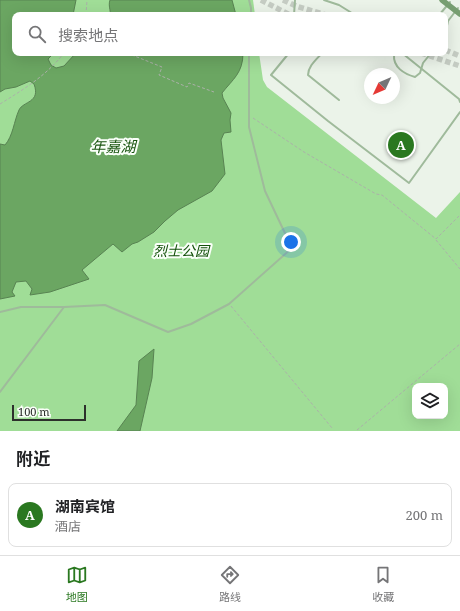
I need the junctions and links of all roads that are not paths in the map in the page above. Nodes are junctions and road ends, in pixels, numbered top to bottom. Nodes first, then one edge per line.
1 (249, 0) edge
2 (295, 0) edge
3 (324, 0) edge
4 (442, 0) edge
5 (448, 2) edge
6 (458, 11) edge
7 (251, 12) edge
8 (294, 12) edge
9 (350, 12) edge
10 (441, 12) edge
11 (448, 21) edge
12 (249, 56) edge
13 (287, 56) edge
14 (319, 56) edge
15 (394, 56) edge
16 (406, 56) edge
17 (429, 56) edge
18 (421, 68) junction
19 (339, 100) dead end
20 (460, 102) edge
21 (460, 112) edge
22 (64, 307) junction
23 (0, 312) edge
24 (0, 392) edge

1 - 7 lane
2 - 8 lane
3 - 9 lane
4 - 5 street
5 - 6 street
5 - 10 lane
6 - 11 lane
12 - 22 lane
13 - 21 lane
14 - 19 lane
15 - 18 lane
16 - 18 lane
17 - 18 lane
18 - 20 lane
22 - 23 lane
22 - 24 lane

